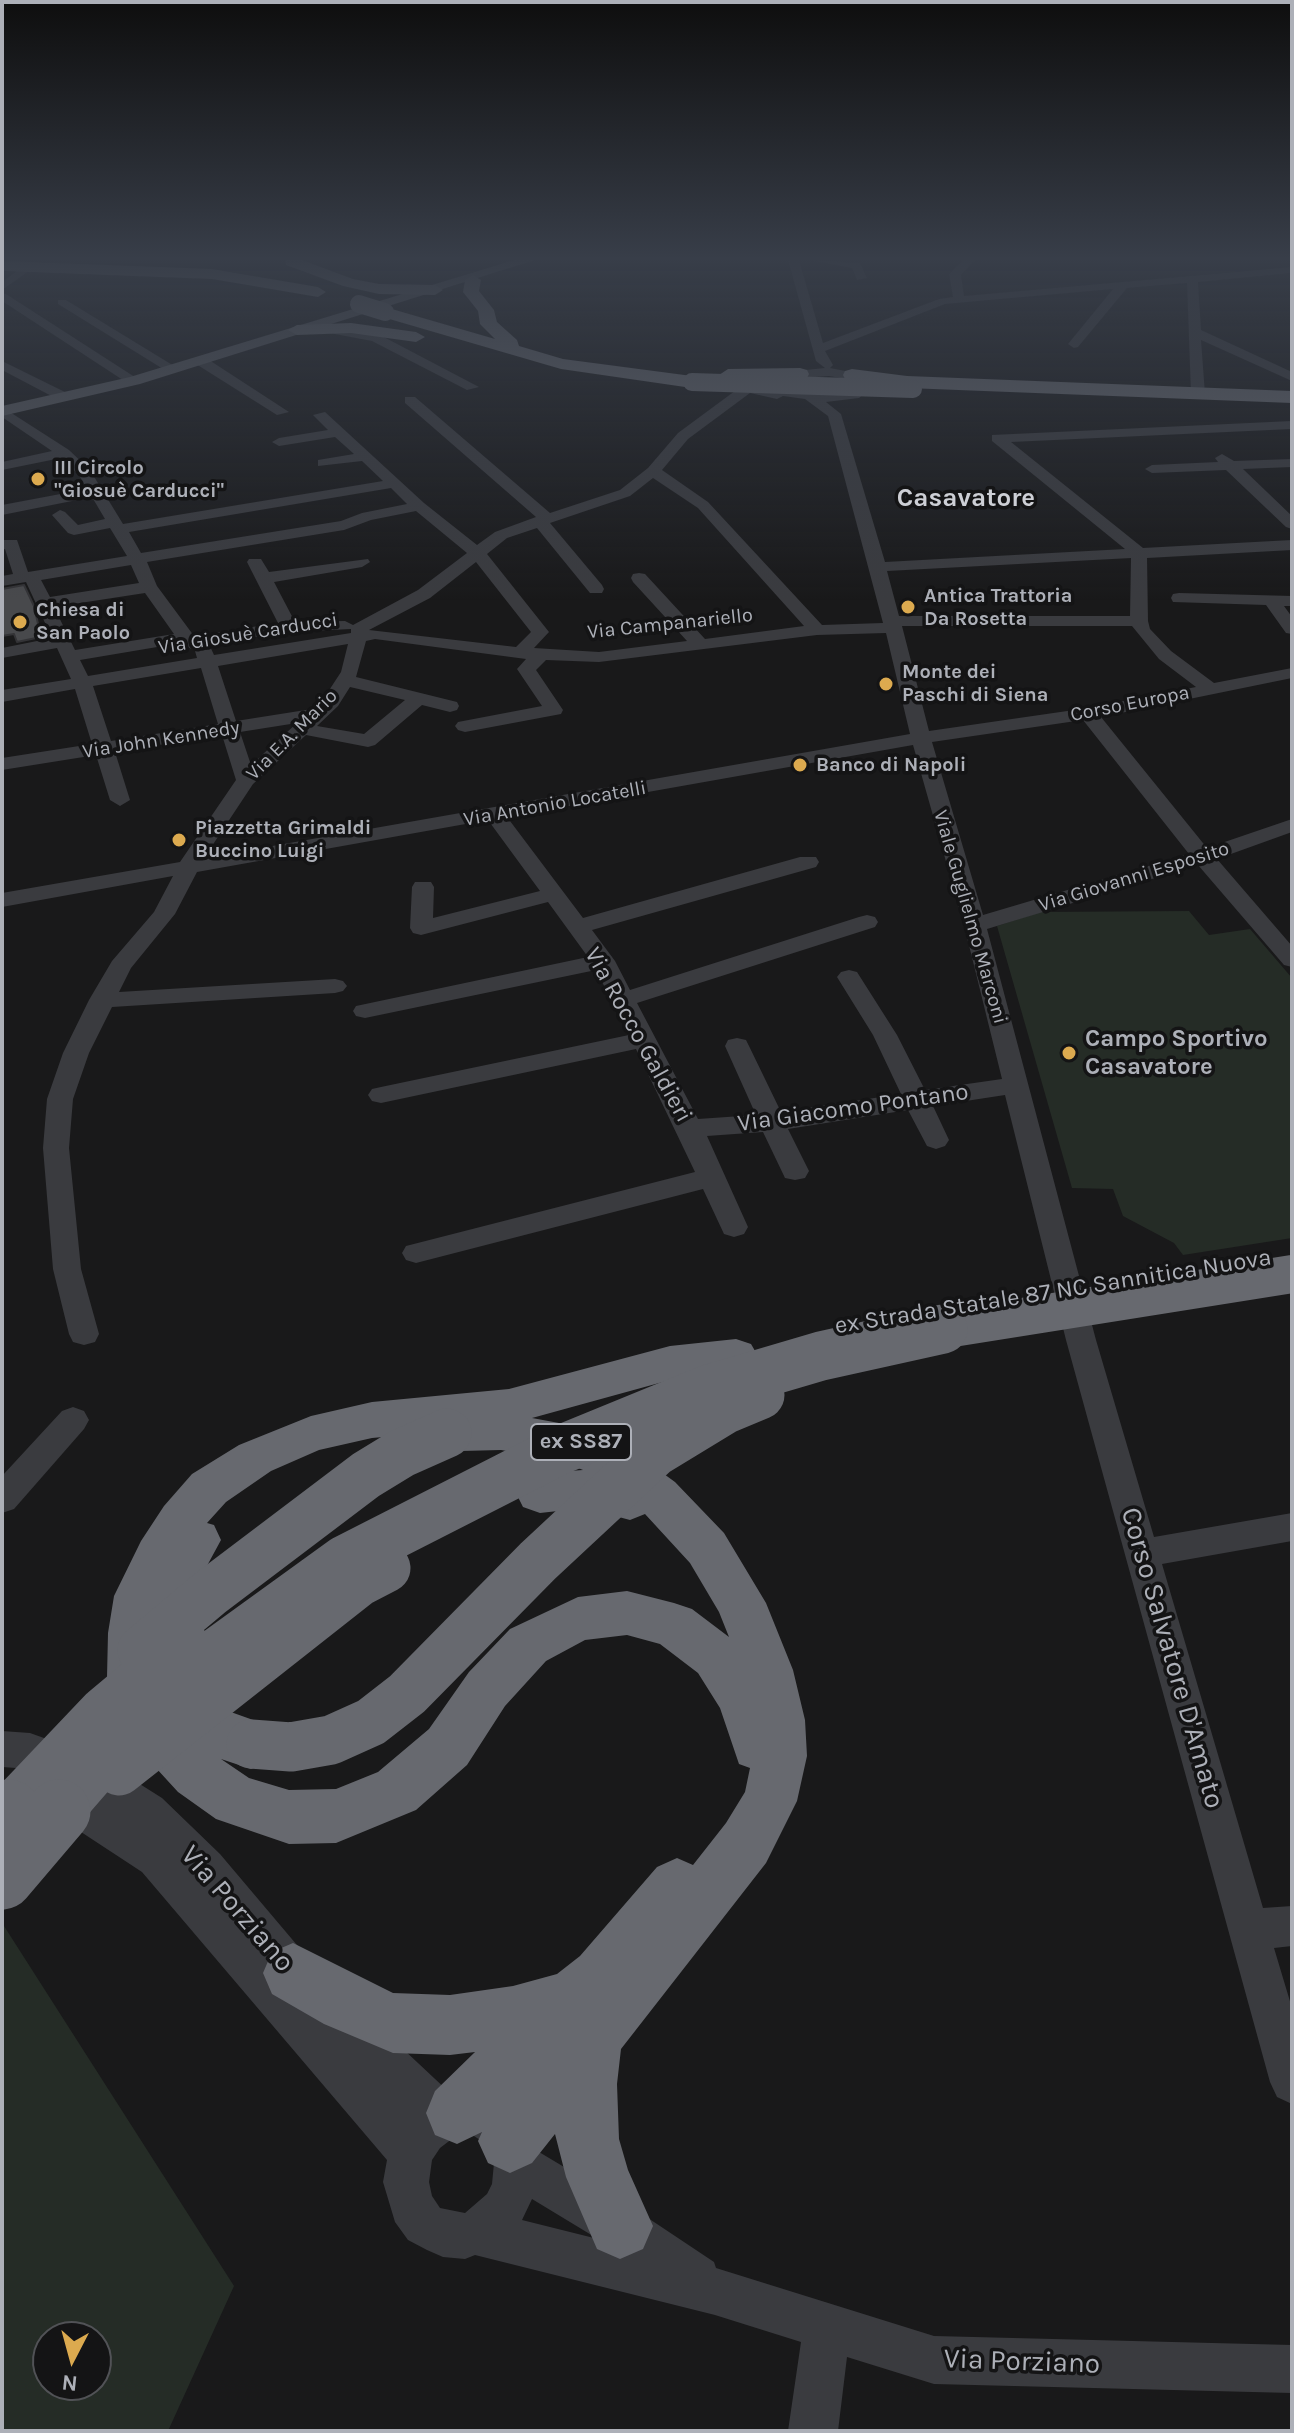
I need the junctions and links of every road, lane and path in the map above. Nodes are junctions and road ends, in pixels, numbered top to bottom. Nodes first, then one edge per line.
1 (20, 374) edge
2 (122, 374) edge
3 (158, 374) edge
4 (221, 374) edge
5 (446, 374) edge
6 (589, 374) edge
7 (626, 374) edge
8 (717, 374) edge
9 (800, 374) junction
10 (807, 374) edge
11 (841, 374) edge
12 (1197, 374) edge
13 (852, 375) junction
14 (35, 381) junction
15 (134, 381) junction
16 (15, 386) dead end
17 (472, 387) dead end
18 (748, 388) junction
19 (1198, 394) junction
20 (854, 395) junction
21 (1142, 395) junction
22 (809, 396) junction
23 (66, 398) junction
24 (410, 400) dead end
25 (1292, 402) edge
26 (2, 411) edge
27 (830, 411) junction
28 (282, 412) dead end
29 (320, 415) dead end
30 (1286, 426) edge
31 (1193, 430) junction
32 (339, 432) junction
33 (1292, 437) edge
34 (279, 442) dead end
35 (62, 452) junction
36 (367, 456) junction
37 (323, 463) dead end
38 (1292, 463) edge
39 (2, 464) edge
40 (1230, 466) junction
41 (1152, 469) dead end
42 (653, 471) junction
43 (397, 483) junction
44 (97, 491) junction
45 (419, 506) junction
46 (2, 510) edge
47 (60, 515) dead end
48 (543, 520) junction
49 (1292, 524) edge
50 (118, 526) junction
51 (2, 545) edge
52 (1292, 545) edge
53 (1139, 553) junction
54 (479, 555) junction
55 (138, 561) junction
56 (255, 561) dead end
57 (362, 562) dead end
58 (878, 567) junction
59 (27, 578) junction
60 (265, 578) junction
61 (639, 578) dead end
62 (2, 581) edge
63 (149, 587) junction
64 (596, 589) dead end
65 (1179, 598) dead end
66 (1292, 601) edge
67 (1272, 602) junction
68 (44, 603) junction
69 (1139, 621) junction
70 (891, 624) junction
71 (289, 627) junction
72 (1292, 629) edge
73 (817, 630) junction
74 (360, 632) junction
75 (187, 640) junction
76 (700, 644) junction
77 (67, 649) junction
78 (2, 653) edge
79 (520, 653) junction
80 (541, 654) junction
81 (207, 663) junction
82 (1292, 673) edge
83 (346, 680) junction
84 (83, 684) junction
85 (1209, 688) junction
86 (2, 696) edge
87 (419, 698) junction
88 (450, 706) dead end
89 (319, 714) junction
90 (1088, 714) junction
91 (465, 726) dead end
92 (229, 729) junction
93 (304, 729) junction
94 (920, 738) junction
95 (106, 748) junction
96 (861, 749) junction
97 (2, 764) edge
98 (928, 767) junction
99 (246, 780) junction
100 (120, 800) dead end
101 (495, 815) junction
102 (1292, 825) edge
103 (1203, 857) junction
104 (808, 862) dead end
105 (189, 867) junction
106 (423, 887) dead end
107 (553, 894) junction
108 (2, 900) edge
109 (867, 922) dead end
110 (975, 925) junction
111 (578, 927) junction
112 (1292, 960) edge
113 (603, 961) junction
114 (849, 977) dead end
115 (335, 986) dead end
116 (101, 1000) junction
117 (622, 1000) junction
118 (365, 1011) dead end
119 (642, 1040) junction
120 (737, 1046) dead end
121 (1016, 1085) junction
122 (381, 1095) dead end
123 (918, 1100) junction
124 (774, 1122) junction
125 (690, 1129) junction
126 (936, 1140) dead end
127 (795, 1171) dead end
128 (711, 1177) junction
129 (734, 1227) dead end
130 (1054, 1234) joint
131 (416, 1253) dead end
132 (1292, 1254) edge
133 (1292, 1274) edge
134 (84, 1334) dead end
135 (877, 1344) junction
136 (736, 1356) junction
137 (73, 1420) dead end
138 (447, 1433) junction
139 (2, 1499) edge
140 (1292, 1527) edge
141 (1143, 1553) junction
142 (159, 1583) junction
143 (758, 1746) junction
144 (2, 1749) edge
145 (2, 1759) edge
146 (16, 1818) edge
147 (2, 1878) edge
148 (1292, 1926) edge
149 (1249, 1930) junction
150 (293, 1973) junction
151 (582, 2018) junction
152 (1292, 2082) edge
153 (450, 2115) junction
154 (513, 2152) junction
155 (411, 2153) junction
156 (620, 2226) junction
157 (475, 2232) junction
158 (715, 2291) junction
159 (827, 2326) junction
160 (1292, 2369) edge
161 (813, 2431) edge

1 - 14 street
2 - 15 street
3 - 15 main road
4 - 28 street
5 - 17 street
6 - 18 highway
7 - 21 highway, bridge
8 - 9 highway
9 - 10 street
9 - 22 street
11 - 13 street
12 - 19 street
13 - 20 street
13 - 21 highway
14 - 16 street
14 - 23 street
15 - 23 main road
18 - 22 street
18 - 27 street
18 - 42 street
19 - 21 highway
19 - 25 highway
20 - 22 street
20 - 25 highway
20 - 27 street
21 - 25 highway
22 - 27 street
23 - 26 main road
24 - 48 street
26 - 35 street
27 - 58 street, Viale Guglielmo Marconi
29 - 32 street
30 - 31 street
30 - 33 street
31 - 40 street
31 - 53 street
32 - 34 street
32 - 36 street
35 - 39 street
35 - 44 street
36 - 37 street
36 - 43 street
38 - 40 street
40 - 41 street
40 - 49 street
42 - 48 street
42 - 73 street
43 - 45 street
43 - 50 street
44 - 46 street
44 - 50 street
45 - 54 street
45 - 55 street
47 - 50 street
48 - 54 street
48 - 64 street
50 - 55 street
51 - 59 street
52 - 53 street
53 - 58 street
53 - 69 street
54 - 74 street
54 - 79 street
55 - 59 street
55 - 63 street
56 - 60 street
57 - 60 street
58 - 70 street, Viale Guglielmo Marconi
59 - 62 street
59 - 68 street
60 - 71 street
61 - 76 street
63 - 68 street
63 - 75 street
65 - 67 street
66 - 67 street
67 - 72 street
68 - 77 street
69 - 70 street, Via Campanariello
69 - 85 street
70 - 73 street, Via Campanariello
70 - 94 street, Viale Guglielmo Marconi
71 - 74 street
71 - 75 street
73 - 76 street, Via Campanariello
74 - 79 street, Via Campanariello
74 - 81 street, Via Giosuè Carducci
74 - 83 street, Via E.A. Mario
75 - 77 street
75 - 81 street
76 - 80 street, Via Campanariello
77 - 78 street
77 - 84 street
79 - 80 street, Via Campanariello
80 - 91 street
81 - 84 street, Via Giosuè Carducci
81 - 92 street
82 - 85 street, Corso Europa
83 - 87 street
83 - 89 street, Via E.A. Mario
84 - 86 street, Via Giosuè Carducci
84 - 95 street
85 - 90 street, Corso Europa
87 - 88 street
87 - 93 street
89 - 92 street, Via John Kennedy
89 - 93 street, Via E.A. Mario
90 - 94 street, Corso Europa
90 - 103 street
92 - 95 street, Via John Kennedy
92 - 99 street
93 - 99 street, Via E.A. Mario
94 - 96 street, Via Antonio Locatelli
94 - 98 street, Viale Guglielmo Marconi
95 - 97 street, Via John Kennedy
95 - 100 street
96 - 98 street
96 - 101 street, Via Antonio Locatelli
98 - 110 street, Viale Guglielmo Marconi
99 - 105 street, Via E.A. Mario
101 - 105 street, Via Antonio Locatelli
101 - 107 street, Via Rocco Galdieri
102 - 103 street, Via Giovanni Esposito
103 - 110 street, Via Giovanni Esposito
103 - 112 street
104 - 111 street
105 - 108 street, Via Antonio Locatelli
105 - 116 street, Via E.A. Mario
106 - 107 street
107 - 111 street, Via Rocco Galdieri
109 - 117 street
110 - 121 street, Viale Guglielmo Marconi
111 - 113 street, Via Rocco Galdieri
113 - 117 street, Via Rocco Galdieri
113 - 118 street
114 - 123 street
115 - 116 street
116 - 134 street, Via E.A. Mario
117 - 119 street, Via Rocco Galdieri
119 - 122 street
119 - 125 street, Via Rocco Galdieri
120 - 124 street
121 - 123 street, Via Giacomo Pontano
121 - 130 street, Viale Guglielmo Marconi
123 - 124 street, Via Giacomo Pontano
123 - 126 street
124 - 125 street, Via Giacomo Pontano
124 - 127 street
125 - 128 street, Via Rocco Galdieri
128 - 129 street, Via Rocco Galdieri
128 - 131 street
130 - 141 street, Corso Salvatore D'Amato
132 - 136 highway, ex Strada Statale 87 NC Sannitica Nuova / ex SS87
133 - 135 highway, ex Strada Statale 87 NC Sannitica Nuova / ex SS87, bridge
135 - 142 highway, bridge
135 - 146 highway, ex Strada Statale 87 NC Sannitica Nuova / ex SS87, bridge
136 - 142 highway
136 - 146 highway, ex Strada Statale 87 NC Sannitica Nuova / ex SS87, bridge
137 - 139 street
138 - 142 highway
138 - 146 highway, bridge
138 - 151 highway
140 - 141 street
141 - 149 street, Corso Salvatore D'Amato
142 - 143 highway
143 - 146 highway, bridge
143 - 151 highway
144 - 150 street, Via Porziano
145 - 155 street, Via Porziano
146 - 147 highway, ex Strada Statale 87 NC Sannitica Nuova / ex SS87, bridge
148 - 149 street
149 - 152 street, Corso Salvatore D'Amato
150 - 151 highway
150 - 153 street, Via Porziano
151 - 153 highway
151 - 154 highway
151 - 156 highway
153 - 154 street, Via Porziano
153 - 155 street
154 - 156 street, Via Porziano
154 - 157 street
155 - 157 street, Via Porziano
156 - 158 street, Via Porziano
157 - 158 street, Via Porziano
158 - 159 street, Via Porziano
159 - 160 street, Via Porziano
159 - 161 street

